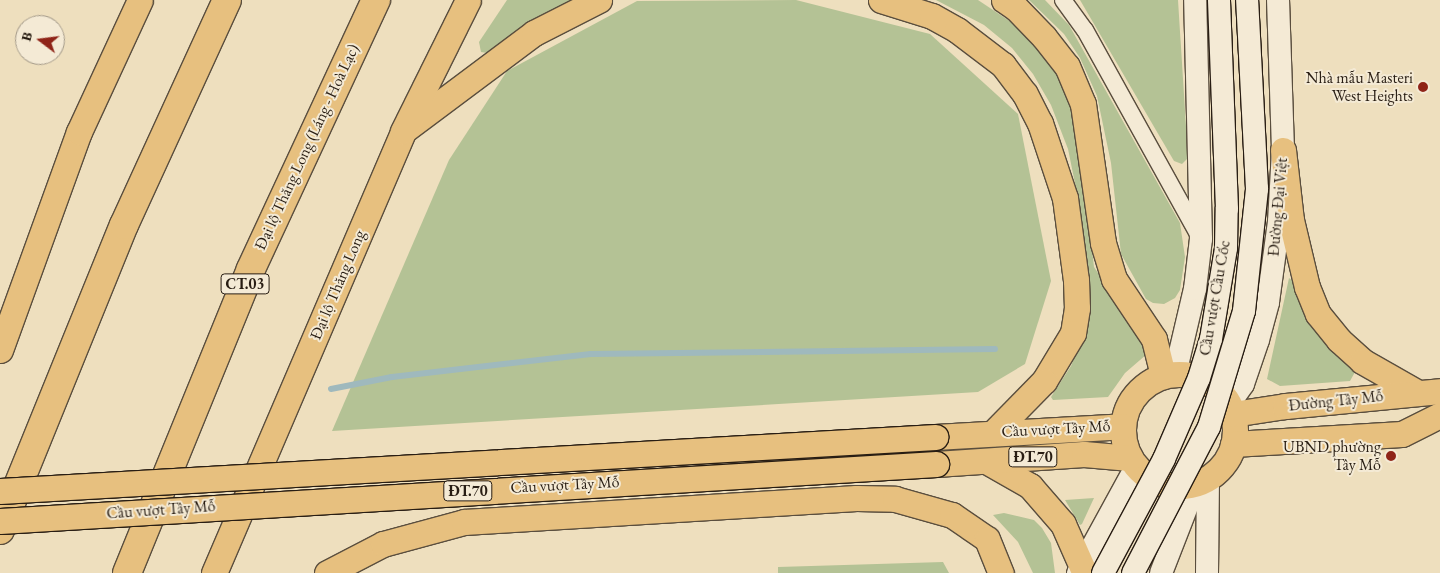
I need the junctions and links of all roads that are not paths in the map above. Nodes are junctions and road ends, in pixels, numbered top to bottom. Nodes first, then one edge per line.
1 (140, 0) edge
2 (227, 0) edge
3 (376, 0) edge
4 (468, 0) edge
5 (599, 0) edge
6 (881, 0) edge
7 (1004, 0) edge
8 (1063, 0) edge
9 (1195, 0) edge
10 (1219, 0) edge
11 (1247, 0) edge
12 (1278, 0) edge
13 (404, 131) junction
14 (1283, 150) junction
15 (1201, 238) junction
16 (0, 350) edge
17 (1169, 375) junction
18 (1429, 392) edge
19 (1231, 409) junction
20 (1440, 415) edge
21 (1123, 426) junction
22 (993, 433) junction
23 (1233, 444) junction
24 (986, 461) junction
25 (1133, 463) junction
26 (1202, 481) junction
27 (0, 491) edge
28 (0, 521) edge
29 (0, 530) edge
30 (1088, 571) edge
31 (127, 573) edge
32 (214, 573) edge
33 (327, 573) edge
34 (1001, 573) edge
35 (1134, 573) edge
36 (1161, 573) edge
37 (1207, 573) edge

1 - 16 main road
2 - 29 highway
3 - 31 highway, Đại lộ Thăng Long (Láng - Hoà Lạc) / CT.03
4 - 13 main road, Đại lộ Thăng Long
5 - 13 main road
6 - 22 main road
7 - 17 main road
8 - 15 street
9 - 15 street
10 - 30 street, Cầu vượt Cầu Cốc, bridge
11 - 35 street, Cầu vượt Cầu Cốc, bridge
12 - 14 street, Đường Đại Việt
13 - 32 main road, Đại lộ Thăng Long
14 - 18 main road
14 - 19 street, Đường Đại Việt
15 - 17 street
17 - 19 main road
17 - 21 main road
18 - 19 main road, Đường Tây Mỗ
19 - 23 main road
20 - 23 main road
21 - 22 main road, Cầu vượt Tây Mỗ / ĐT.70
21 - 25 main road
22 - 27 main road, Cầu vượt Tây Mỗ / ĐT.70, bridge
23 - 26 main road
24 - 25 main road, Cầu vượt Tây Mỗ / ĐT.70
24 - 28 main road, Cầu vượt Tây Mỗ / ĐT.70, bridge
24 - 30 main road
25 - 26 main road
25 - 30 street
26 - 36 street
26 - 37 street
33 - 34 main road

